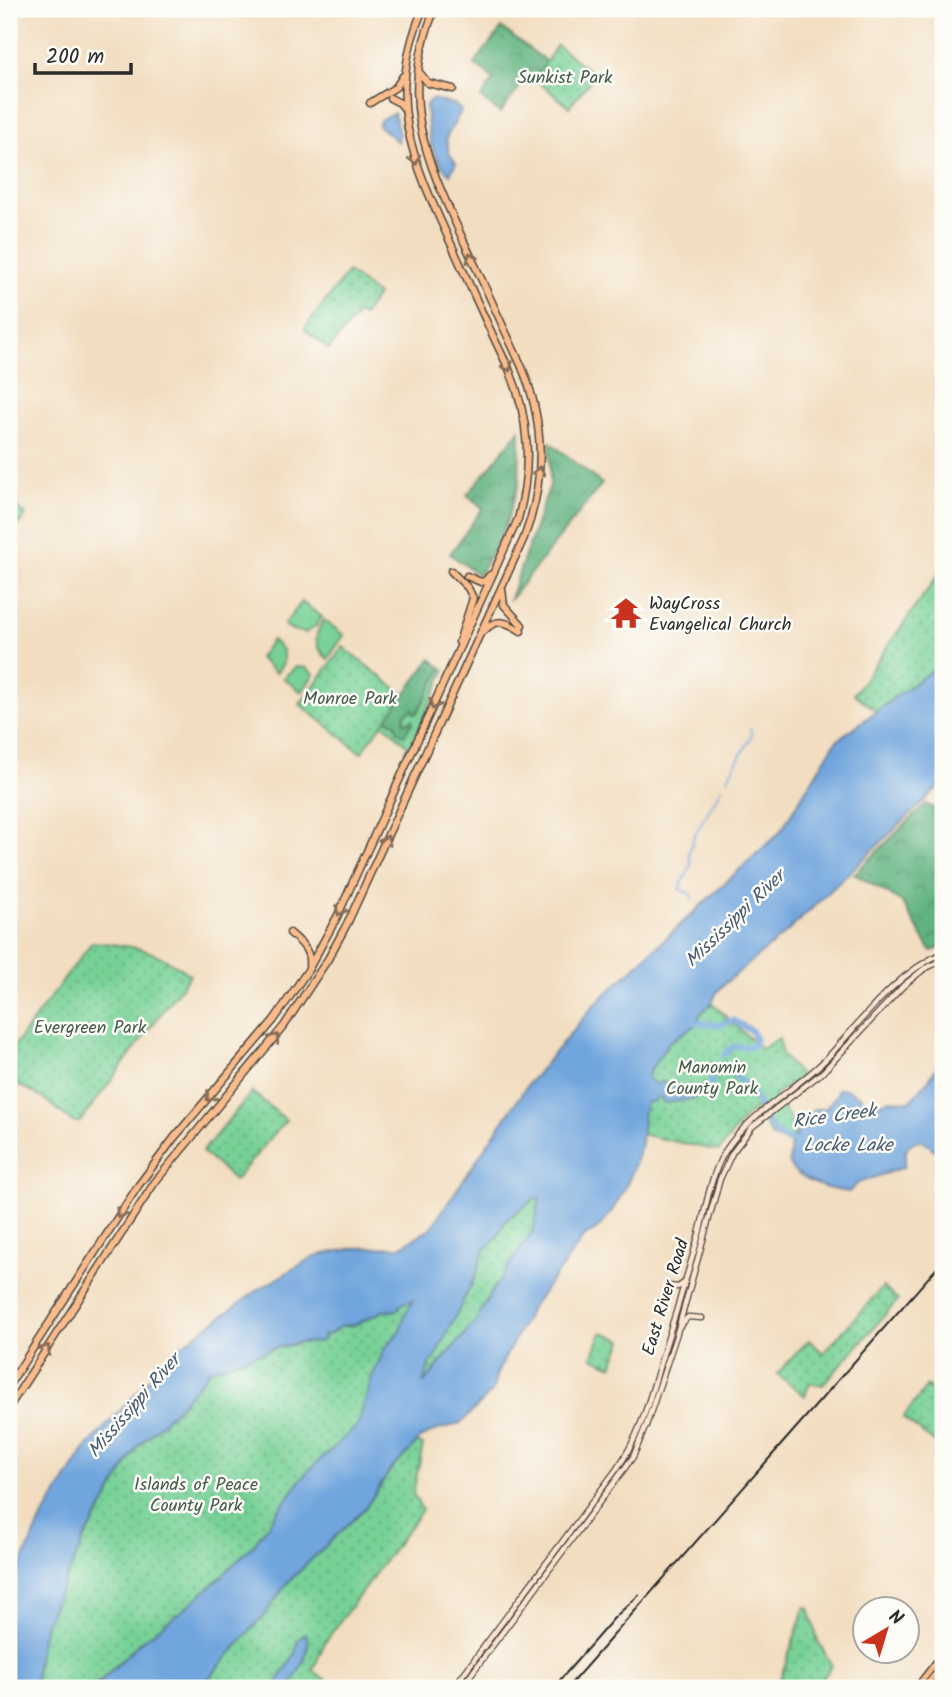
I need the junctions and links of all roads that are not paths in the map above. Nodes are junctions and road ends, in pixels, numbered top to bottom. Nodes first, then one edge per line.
1 (423, 9) edge
2 (435, 9) edge
3 (416, 27) junction
4 (419, 65) junction
5 (453, 89) dead end
6 (390, 98) dead end
7 (370, 103) dead end
8 (405, 110) junction
9 (516, 523) junction
10 (451, 571) dead end
11 (467, 576) dead end
12 (505, 579) junction
13 (478, 638) junction
14 (452, 666) junction
15 (290, 933) dead end
16 (943, 953) edge
17 (943, 960) edge
18 (309, 968) junction
19 (768, 1110) junction
20 (761, 1115) junction
21 (686, 1279) junction
22 (668, 1286) dead end
23 (702, 1318) dead end
24 (678, 1329) junction
25 (9, 1385) edge
26 (9, 1406) edge
27 (943, 1653) edge
28 (943, 1664) edge
29 (453, 1688) edge
30 (461, 1688) edge
31 (916, 1688) edge
32 (924, 1688) edge

1 - 3 highway
2 - 4 highway
3 - 7 highway
3 - 8 highway
4 - 5 highway
12 -> 4 highway
6 - 8 highway
8 -> 9 highway
9 - 11 highway
9 - 14 highway
10 - 14 highway
12 - 13 highway
12 - 13 highway
26 -> 13 highway
14 -> 18 highway
15 - 18 highway
16 - 19 main road, East River Road
17 - 19 main road, East River Road
18 -> 25 highway
19 - 20 main road, East River Road
20 - 21 main road, East River Road
20 - 24 main road, East River Road
21 - 22 main road
21 - 29 main road, East River Road
23 - 24 main road
24 - 30 main road, East River Road
27 - 31 main road
28 - 32 main road

